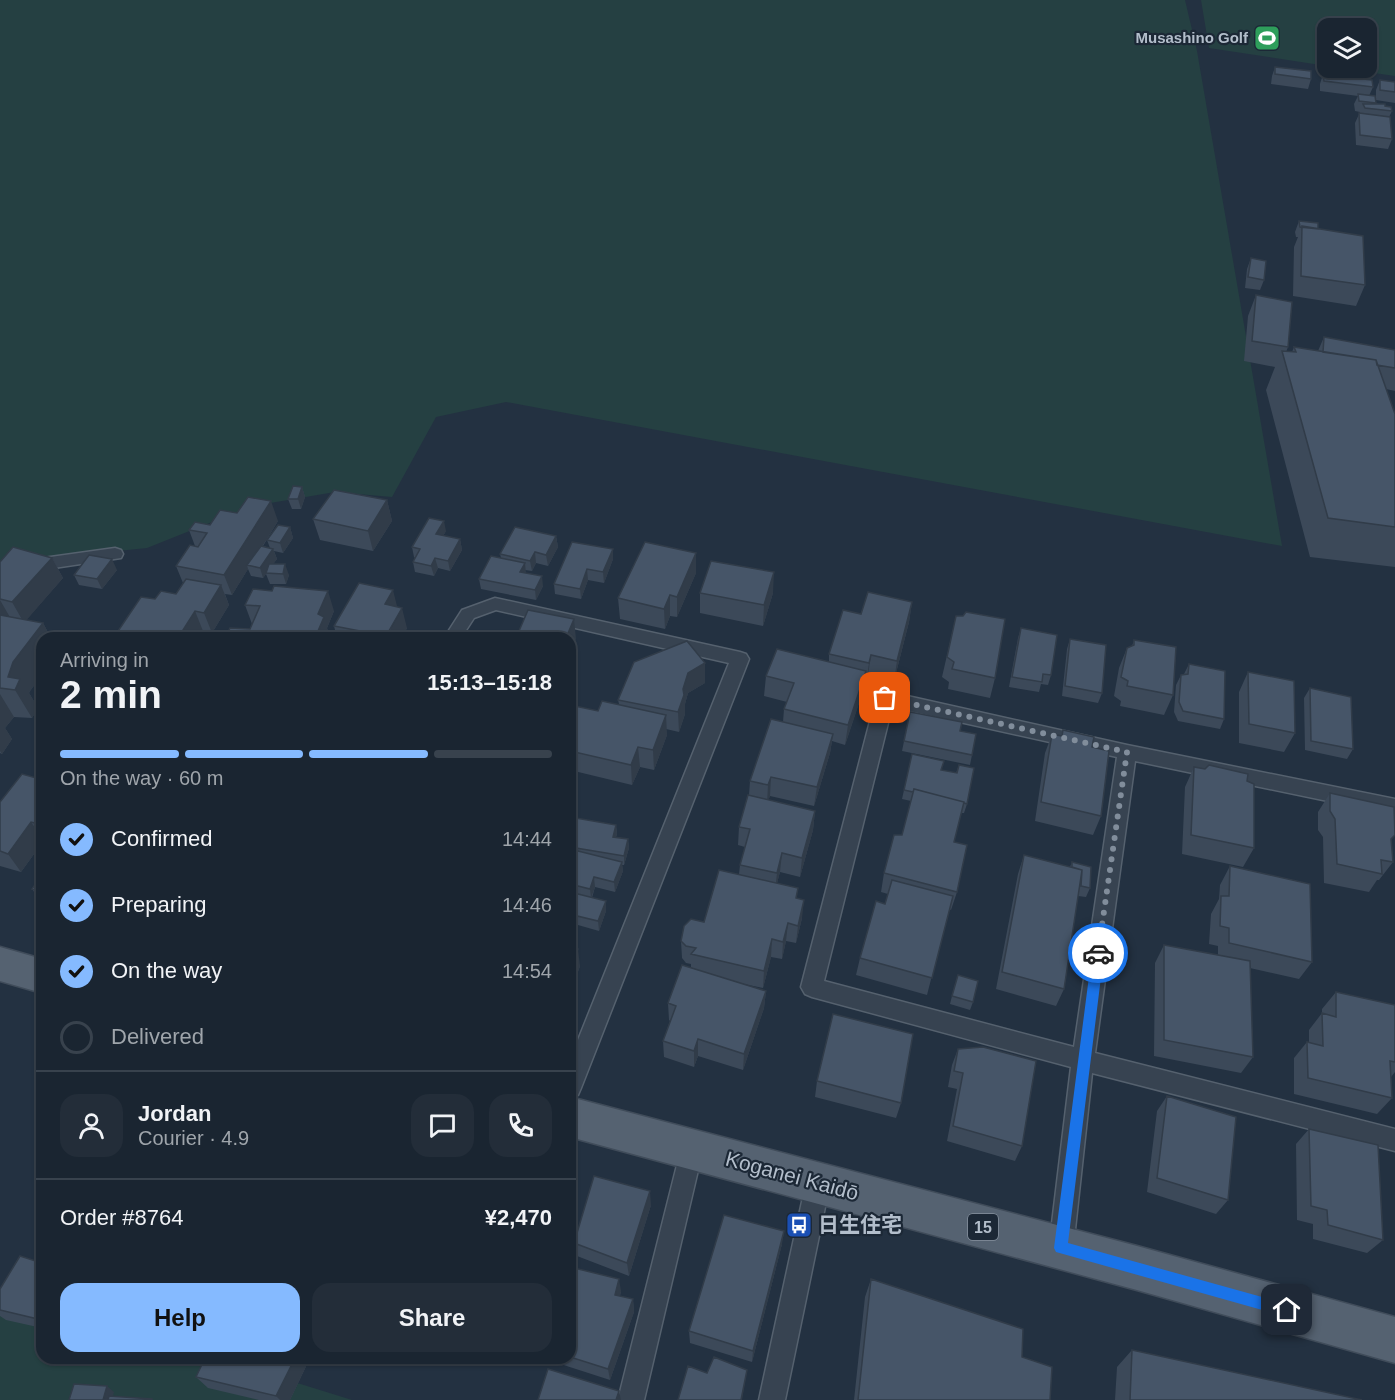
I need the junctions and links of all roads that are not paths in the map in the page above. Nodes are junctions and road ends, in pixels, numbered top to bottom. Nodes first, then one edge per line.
1 (115, 554) dead end
2 (0, 570) edge
3 (456, 632) edge
4 (1127, 752) junction
5 (1395, 807) edge
6 (0, 964) edge
7 (36, 974) edge
8 (1083, 1060) junction
9 (576, 1073) edge
10 (576, 1119) edge
11 (1395, 1140) edge
12 (692, 1149) junction
13 (818, 1183) junction
14 (1061, 1248) junction
15 (1395, 1340) edge
16 (631, 1400) edge
17 (772, 1400) edge

1 - 2 lane
3 - 9 lane
4 - 5 lane
4 - 8 lane
4 - 8 lane
6 - 7 main road
8 - 11 lane
8 - 14 lane
10 - 12 main road, Koganei Kaidō / 15
12 - 13 main road, Koganei Kaidō / 15
12 - 16 lane
13 - 14 main road, Koganei Kaidō / 15
13 - 17 lane
14 - 15 main road, Koganei Kaidō / 15

